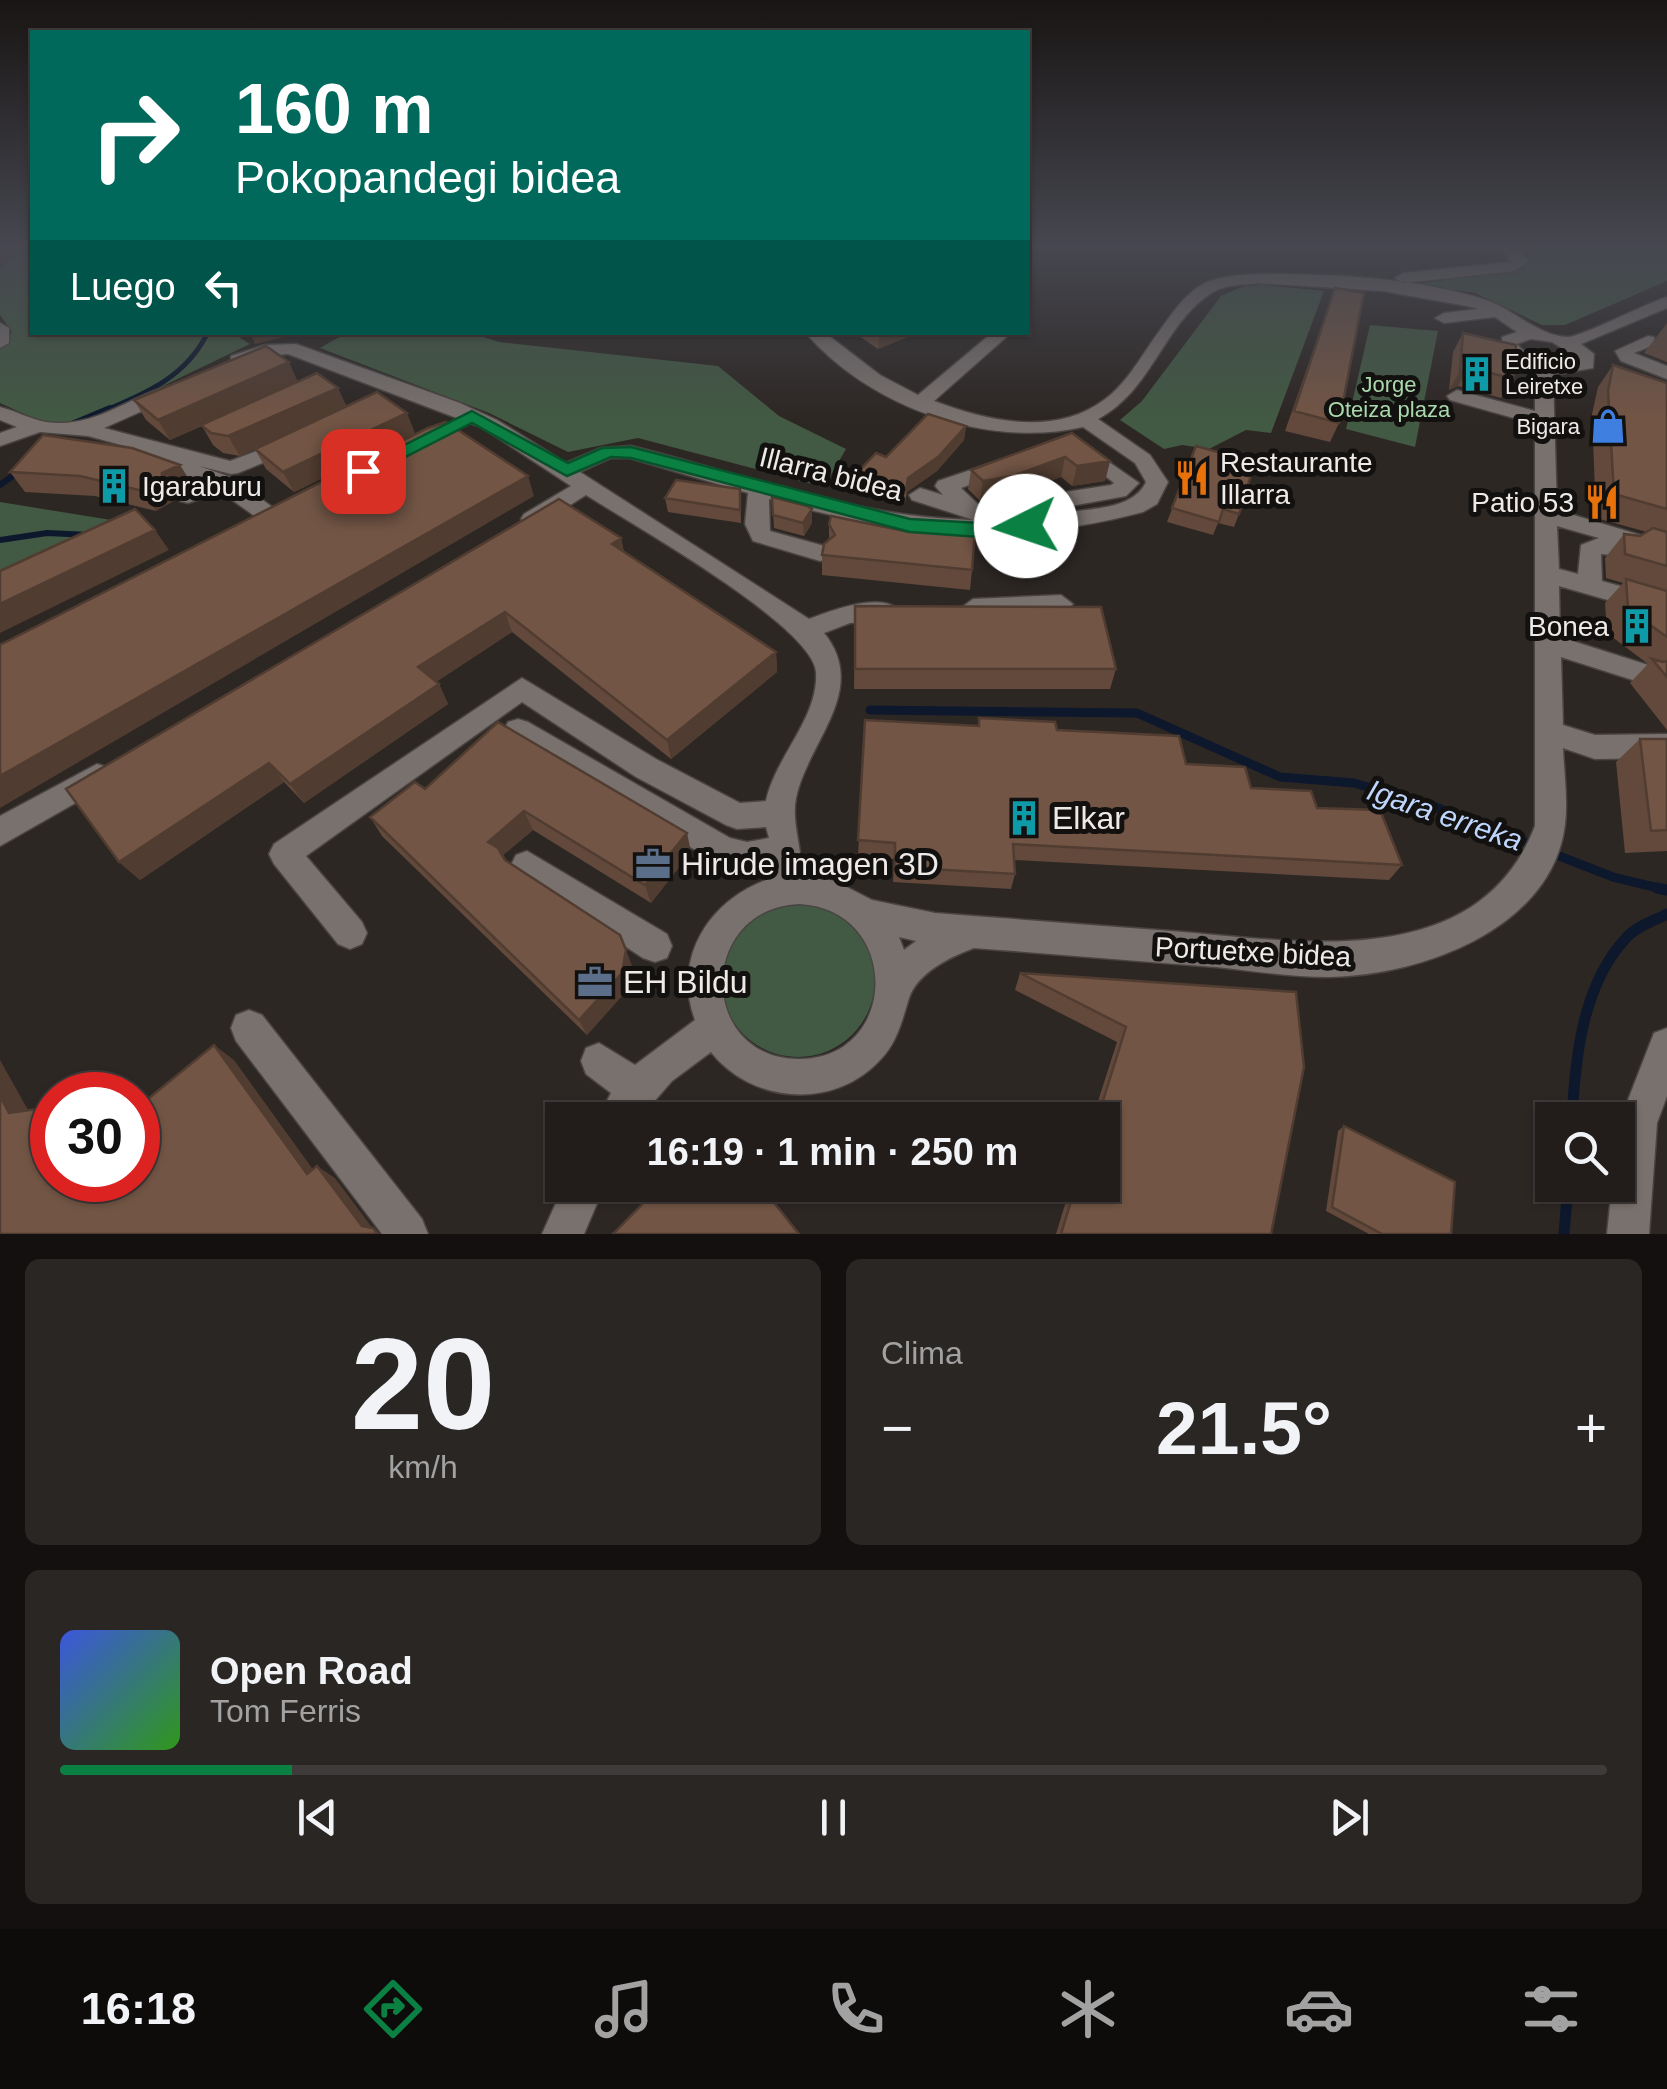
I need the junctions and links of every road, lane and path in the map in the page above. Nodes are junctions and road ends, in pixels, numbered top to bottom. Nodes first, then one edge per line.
1 (1193, 304) edge
2 (1476, 304) edge
3 (1663, 304) edge
4 (1499, 311) junction
5 (1444, 318) dead end
6 (0, 328) edge
7 (1530, 334) junction
8 (817, 335) edge
9 (1000, 335) edge
10 (1648, 340) dead end
11 (0, 343) edge
12 (1570, 343) junction
13 (1544, 367) junction
14 (214, 370) edge
15 (1604, 370) junction
16 (1667, 373) edge
17 (188, 382) edge
18 (407, 390) junction
19 (1667, 392) edge
20 (1457, 396) dead end
21 (920, 402) junction
22 (374, 405) edge
23 (0, 413) edge
24 (472, 416) junction
25 (1085, 419) junction
26 (1544, 420) junction
27 (998, 426) junction
28 (34, 428) junction
29 (86, 429) junction
30 (438, 433) edge
31 (206, 436) edge
32 (308, 436) edge
33 (0, 440) edge
34 (172, 451) junction
35 (952, 466) dead end
36 (577, 478) junction
37 (226, 483) junction
38 (759, 487) junction
39 (920, 495) dead end
40 (188, 496) dead end
41 (796, 498) junction
42 (974, 512) junction
43 (1052, 512) junction
44 (1544, 514) junction
45 (271, 517) edge
46 (1574, 522) junction
47 (502, 537) edge
48 (908, 540) edge
49 (1667, 543) edge
50 (1667, 552) edge
51 (820, 553) edge
52 (1667, 560) edge
53 (1544, 573) junction
54 (1590, 586) junction
55 (1060, 604) edge
56 (1667, 608) edge
57 (944, 610) edge
58 (905, 612) edge
59 (806, 630) junction
60 (1545, 642) junction
61 (1639, 672) dead end
62 (518, 730) edge
63 (1547, 732) junction
64 (1667, 746) edge
65 (125, 759) edge
66 (779, 813) junction
67 (0, 832) edge
68 (786, 849) junction
69 (527, 865) dead end
70 (784, 890) junction
71 (868, 915) junction
72 (350, 933) dead end
73 (979, 933) junction
74 (655, 946) dead end
75 (895, 986) junction
76 (249, 1028) dead end
77 (714, 1029) junction
78 (1667, 1046) edge
79 (599, 1061) dead end
80 (636, 1088) junction
81 (627, 1102) edge
82 (577, 1202) edge
83 (407, 1234) edge
84 (563, 1234) edge
85 (1628, 1234) edge

1 - 25 street
2 - 4 street
3 - 12 street
4 - 5 street
4 - 7 street
6 - 11 street
7 - 12 street
7 - 13 street
8 - 21 street
9 - 21 street
10 - 16 street
12 - 15 street
13 - 15 street
13 - 26 street, Portuetxe bidea
14 - 18 street
15 - 19 street
17 - 29 street
18 - 22 street
18 - 24 street
20 - 26 street
21 - 27 street
23 - 28 street
24 - 30 street
24 - 36 street
25 - 27 street
25 - 43 street, Illarra bidea
26 - 44 street, Portuetxe bidea
27 - 35 street
28 - 29 street
28 - 33 street
29 - 34 street
29 - 37 street
31 - 34 street
32 - 34 street
36 - 38 street, Illarra bidea
36 - 47 street, Illarra bidea
36 - 59 street
37 - 40 street
37 - 45 street
38 - 41 street, Illarra bidea
38 - 51 street
39 - 42 street
41 - 43 street, Illarra bidea
41 - 48 street
42 - 43 street
42 - 43 street
44 - 46 street
44 - 53 street, Portuetxe bidea
46 - 49 street
46 - 50 street
52 - 54 street
53 - 54 street
53 - 60 street, Portuetxe bidea
54 - 56 street
55 - 57 street
58 - 59 street
59 - 66 street
60 - 61 street
60 - 63 street, Portuetxe bidea
62 - 68 street
63 - 64 street
63 - 73 street, Portuetxe bidea
65 - 67 street
66 - 68 street
66 - 72 street
68 - 70 street
69 - 74 street
70 - 71 street
70 - 77 street
71 - 73 street, Portuetxe bidea
71 - 75 street
73 - 75 street, Portuetxe bidea
75 - 77 street
76 - 83 street
77 - 80 street
78 - 85 street
79 - 80 street
80 - 81 street
82 - 84 street

